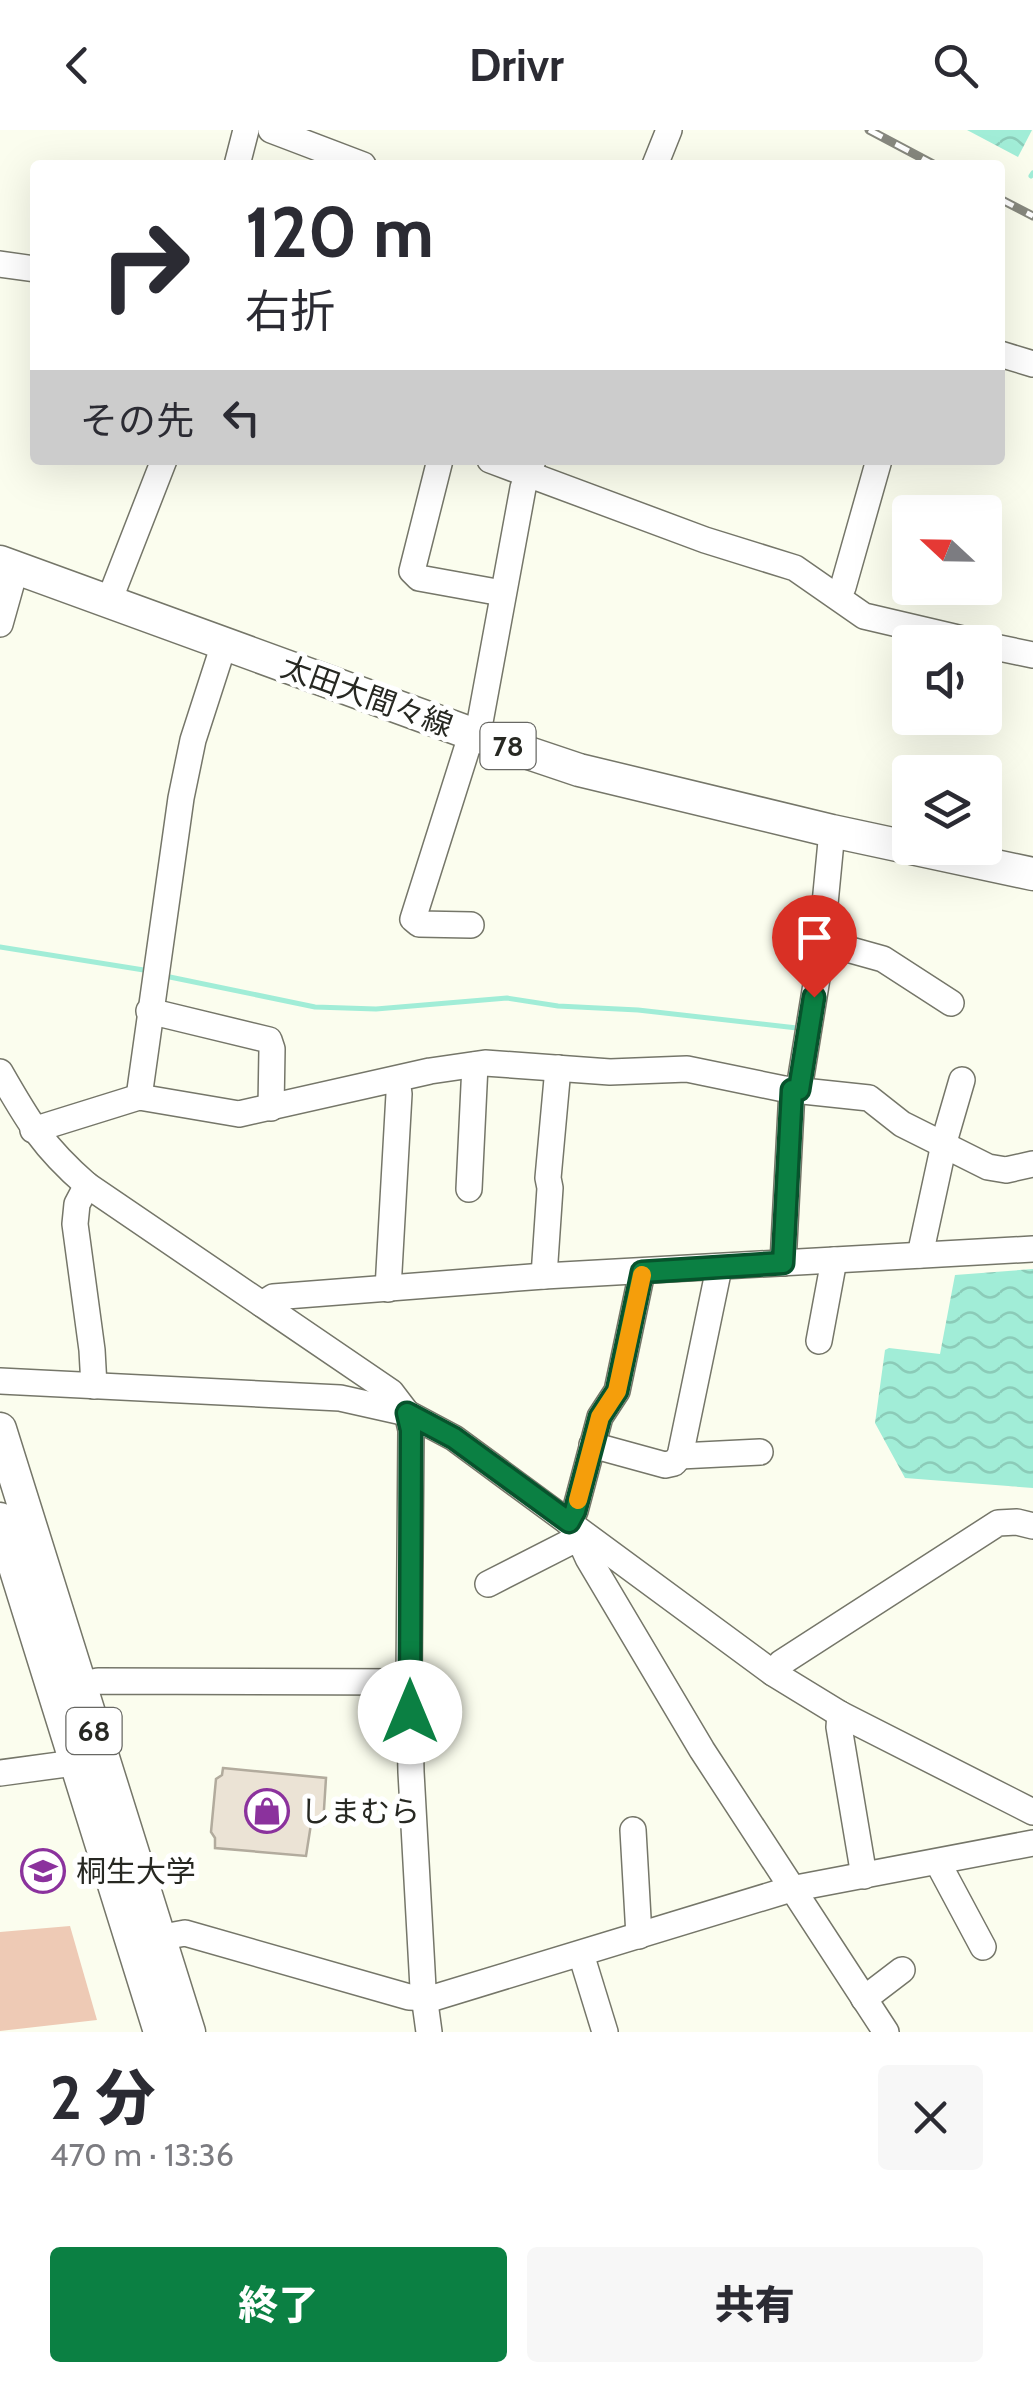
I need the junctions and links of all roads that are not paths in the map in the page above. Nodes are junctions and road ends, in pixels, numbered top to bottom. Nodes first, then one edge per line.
1 (246, 130) edge
2 (271, 130) edge
3 (669, 130) edge
4 (238, 160) edge
5 (350, 160) edge
6 (657, 160) edge
7 (0, 264) edge
8 (30, 268) edge
9 (1005, 356) edge
10 (1033, 364) edge
11 (162, 465) edge
12 (439, 465) edge
13 (878, 465) edge
14 (530, 467) edge
15 (8, 564) edge
16 (502, 592) junction
17 (836, 596) junction
18 (110, 601) junction
19 (0, 624) edge
20 (895, 625) edge
21 (224, 644) junction
22 (1002, 648) edge
23 (1033, 655) edge
24 (475, 735) junction
25 (832, 831) junction
26 (1033, 874) edge
27 (471, 925) dead end
28 (822, 942) junction
29 (951, 1003) dead end
30 (150, 1010) junction
31 (475, 1064) junction
32 (558, 1068) junction
33 (0, 1072) edge
34 (397, 1080) junction
35 (962, 1080) dead end
36 (796, 1090) junction
37 (139, 1097) junction
38 (271, 1108) junction
39 (33, 1130) junction
40 (946, 1143) junction
41 (1033, 1164) edge
42 (86, 1185) junction
43 (470, 1189) dead end
44 (1033, 1248) edge
45 (920, 1255) junction
46 (834, 1260) junction
47 (783, 1263) junction
48 (719, 1268) junction
49 (642, 1272) junction
50 (544, 1276) junction
51 (388, 1288) junction
52 (262, 1304) junction
53 (819, 1341) dead end
54 (0, 1380) edge
55 (94, 1386) junction
56 (407, 1413) junction
57 (0, 1428) edge
58 (592, 1445) junction
59 (760, 1452) dead end
60 (680, 1456) junction
61 (0, 1519) edge
62 (1033, 1526) edge
63 (576, 1529) junction
64 (488, 1584) dead end
65 (772, 1673) junction
66 (409, 1682) junction
67 (79, 1685) junction
68 (840, 1714) junction
69 (74, 1763) junction
70 (0, 1773) edge
71 (1033, 1812) edge
72 (633, 1830) dead end
73 (1033, 1843) edge
74 (938, 1863) junction
75 (864, 1876) junction
76 (791, 1889) junction
77 (639, 1936) junction
78 (146, 1940) junction
79 (983, 1947) dead end
80 (581, 1954) junction
81 (902, 1970) dead end
82 (425, 1998) junction
83 (864, 1999) junction
84 (160, 2032) edge
85 (189, 2032) edge
86 (429, 2032) edge
87 (605, 2032) edge
88 (886, 2032) edge

1 - 4 street
2 - 5 street
3 - 6 street
7 - 8 street
9 - 10 street
11 - 18 street
12 - 16 street
13 - 17 street
14 - 16 street
14 - 17 street
15 - 18 main road, 太田大間々線 / 78
15 - 19 street
16 - 24 street
17 - 20 street
18 - 21 main road, 太田大間々線 / 78
21 - 24 main road, 太田大間々線 / 78
21 - 30 street
22 - 23 street
24 - 25 main road, 太田大間々線 / 78
24 - 27 street
25 - 26 main road, 太田大間々線 / 78
25 - 28 street
28 - 29 street
28 - 36 street
30 - 37 street
30 - 38 street
31 - 32 street
31 - 34 street
31 - 43 street
32 - 36 street
32 - 50 street
33 - 39 street
34 - 38 street
34 - 51 street
35 - 40 street
36 - 40 street
36 - 47 street
37 - 38 street
37 - 39 street
39 - 42 street
40 - 41 street
40 - 45 street
42 - 52 street
42 - 55 street
44 - 45 street
45 - 46 street
46 - 47 street
46 - 53 street
47 - 48 street
48 - 49 street
48 - 60 street
49 - 50 street
49 - 58 street
50 - 51 street
51 - 52 street
52 - 56 street
54 - 55 street
55 - 56 street
56 - 63 street
56 - 66 street
57 - 67 main road, 68
58 - 60 street
58 - 63 street
59 - 60 street
61 - 69 main road, 68
62 - 65 street
63 - 64 street
63 - 65 street
63 - 76 street
65 - 68 street
66 - 67 street
66 - 82 street
67 - 78 main road, 68
68 - 71 street
68 - 75 street
69 - 70 street
69 - 78 main road, 68
72 - 77 street
73 - 74 street
74 - 75 street
74 - 79 street
75 - 76 street
76 - 77 street
76 - 83 street
77 - 80 street
78 - 82 street
78 - 84 main road, 68
78 - 85 main road, 68
80 - 82 street
80 - 87 street
81 - 83 street
82 - 86 street
83 - 88 street

